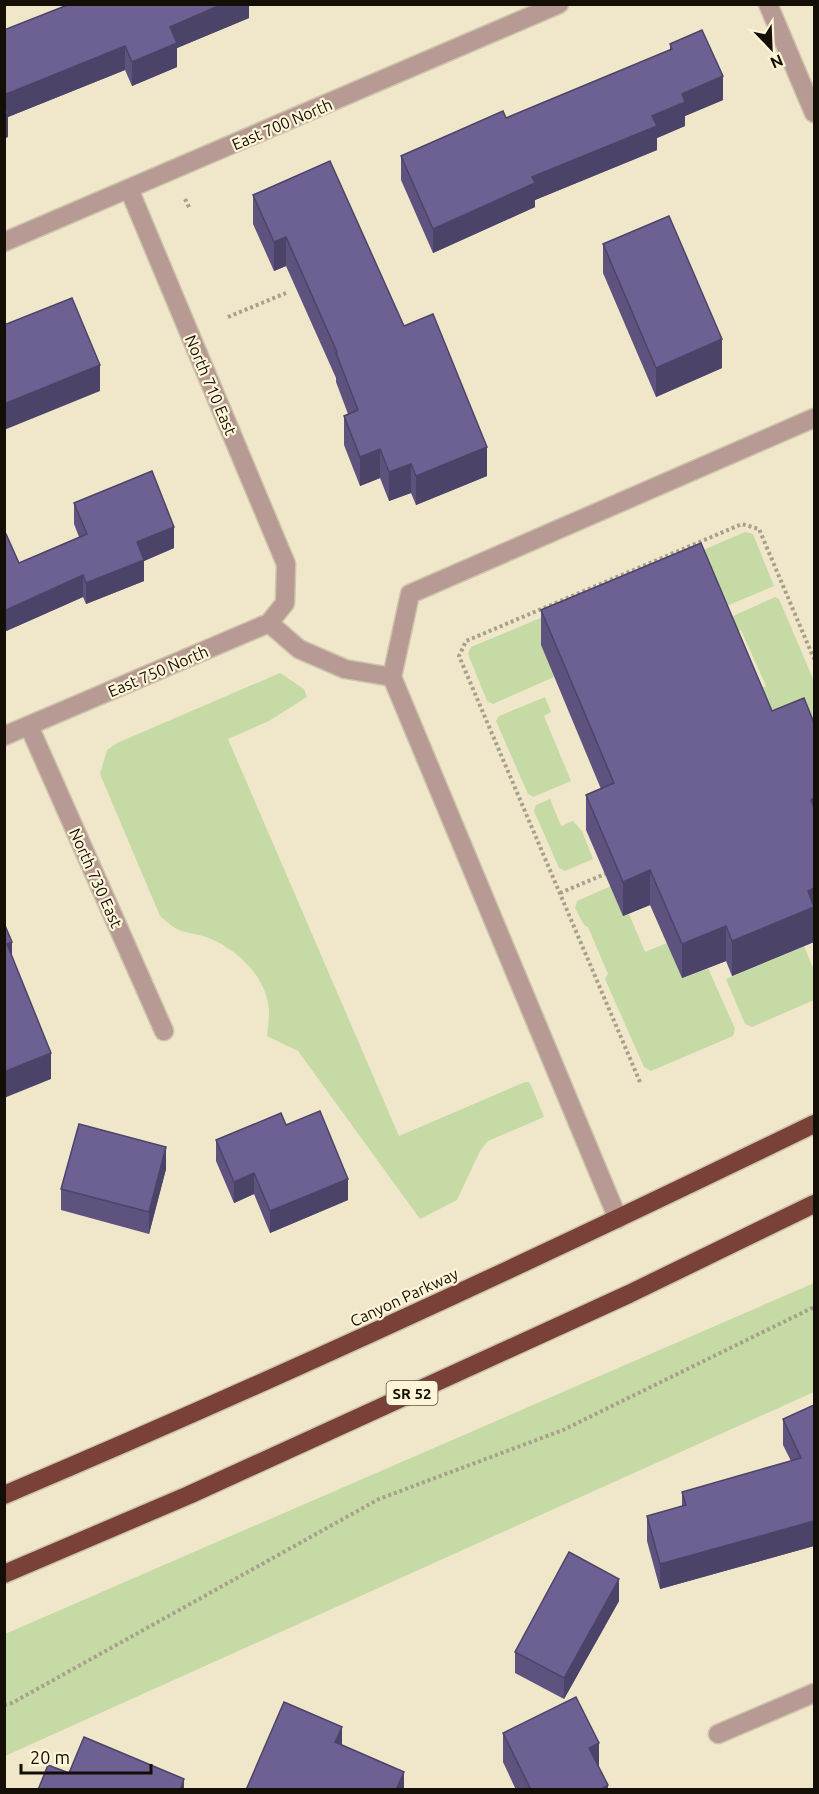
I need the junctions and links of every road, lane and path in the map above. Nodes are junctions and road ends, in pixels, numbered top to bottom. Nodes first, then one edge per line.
1 (559, 4) edge
2 (768, 4) edge
3 (814, 113) edge
4 (129, 189) junction
5 (4, 242) edge
6 (286, 293) dead end
7 (228, 317) dead end
8 (814, 418) edge
9 (603, 583) junction
10 (608, 593) edge
11 (270, 623) junction
12 (814, 659) edge
13 (392, 677) junction
14 (29, 726) junction
15 (4, 736) edge
16 (605, 874) edge
17 (560, 893) junction
18 (164, 1031) dead end
19 (640, 1082) dead end
20 (814, 1124) edge
21 (814, 1204) edge
22 (618, 1220) junction
23 (814, 1307) edge
24 (4, 1495) edge
25 (4, 1574) edge
26 (814, 1694) edge
27 (4, 1706) edge
28 (718, 1734) dead end

1 - 4 street, East 700 North
2 - 3 street
4 - 5 street, East 700 North
4 - 11 street, North 710 East
6 - 7 path
8 - 13 street
9 - 10 path
9 - 12 path
9 - 17 path
11 - 13 street
11 - 14 street, East 750 North
13 - 22 street
14 - 15 street, East 750 North
14 - 18 street, North 730 East
16 - 17 path
17 - 19 path
20 - 22 highway, Canyon Parkway
21 - 25 highway, SR 52
22 - 24 highway, Canyon Parkway
23 - 27 path
26 - 28 street

